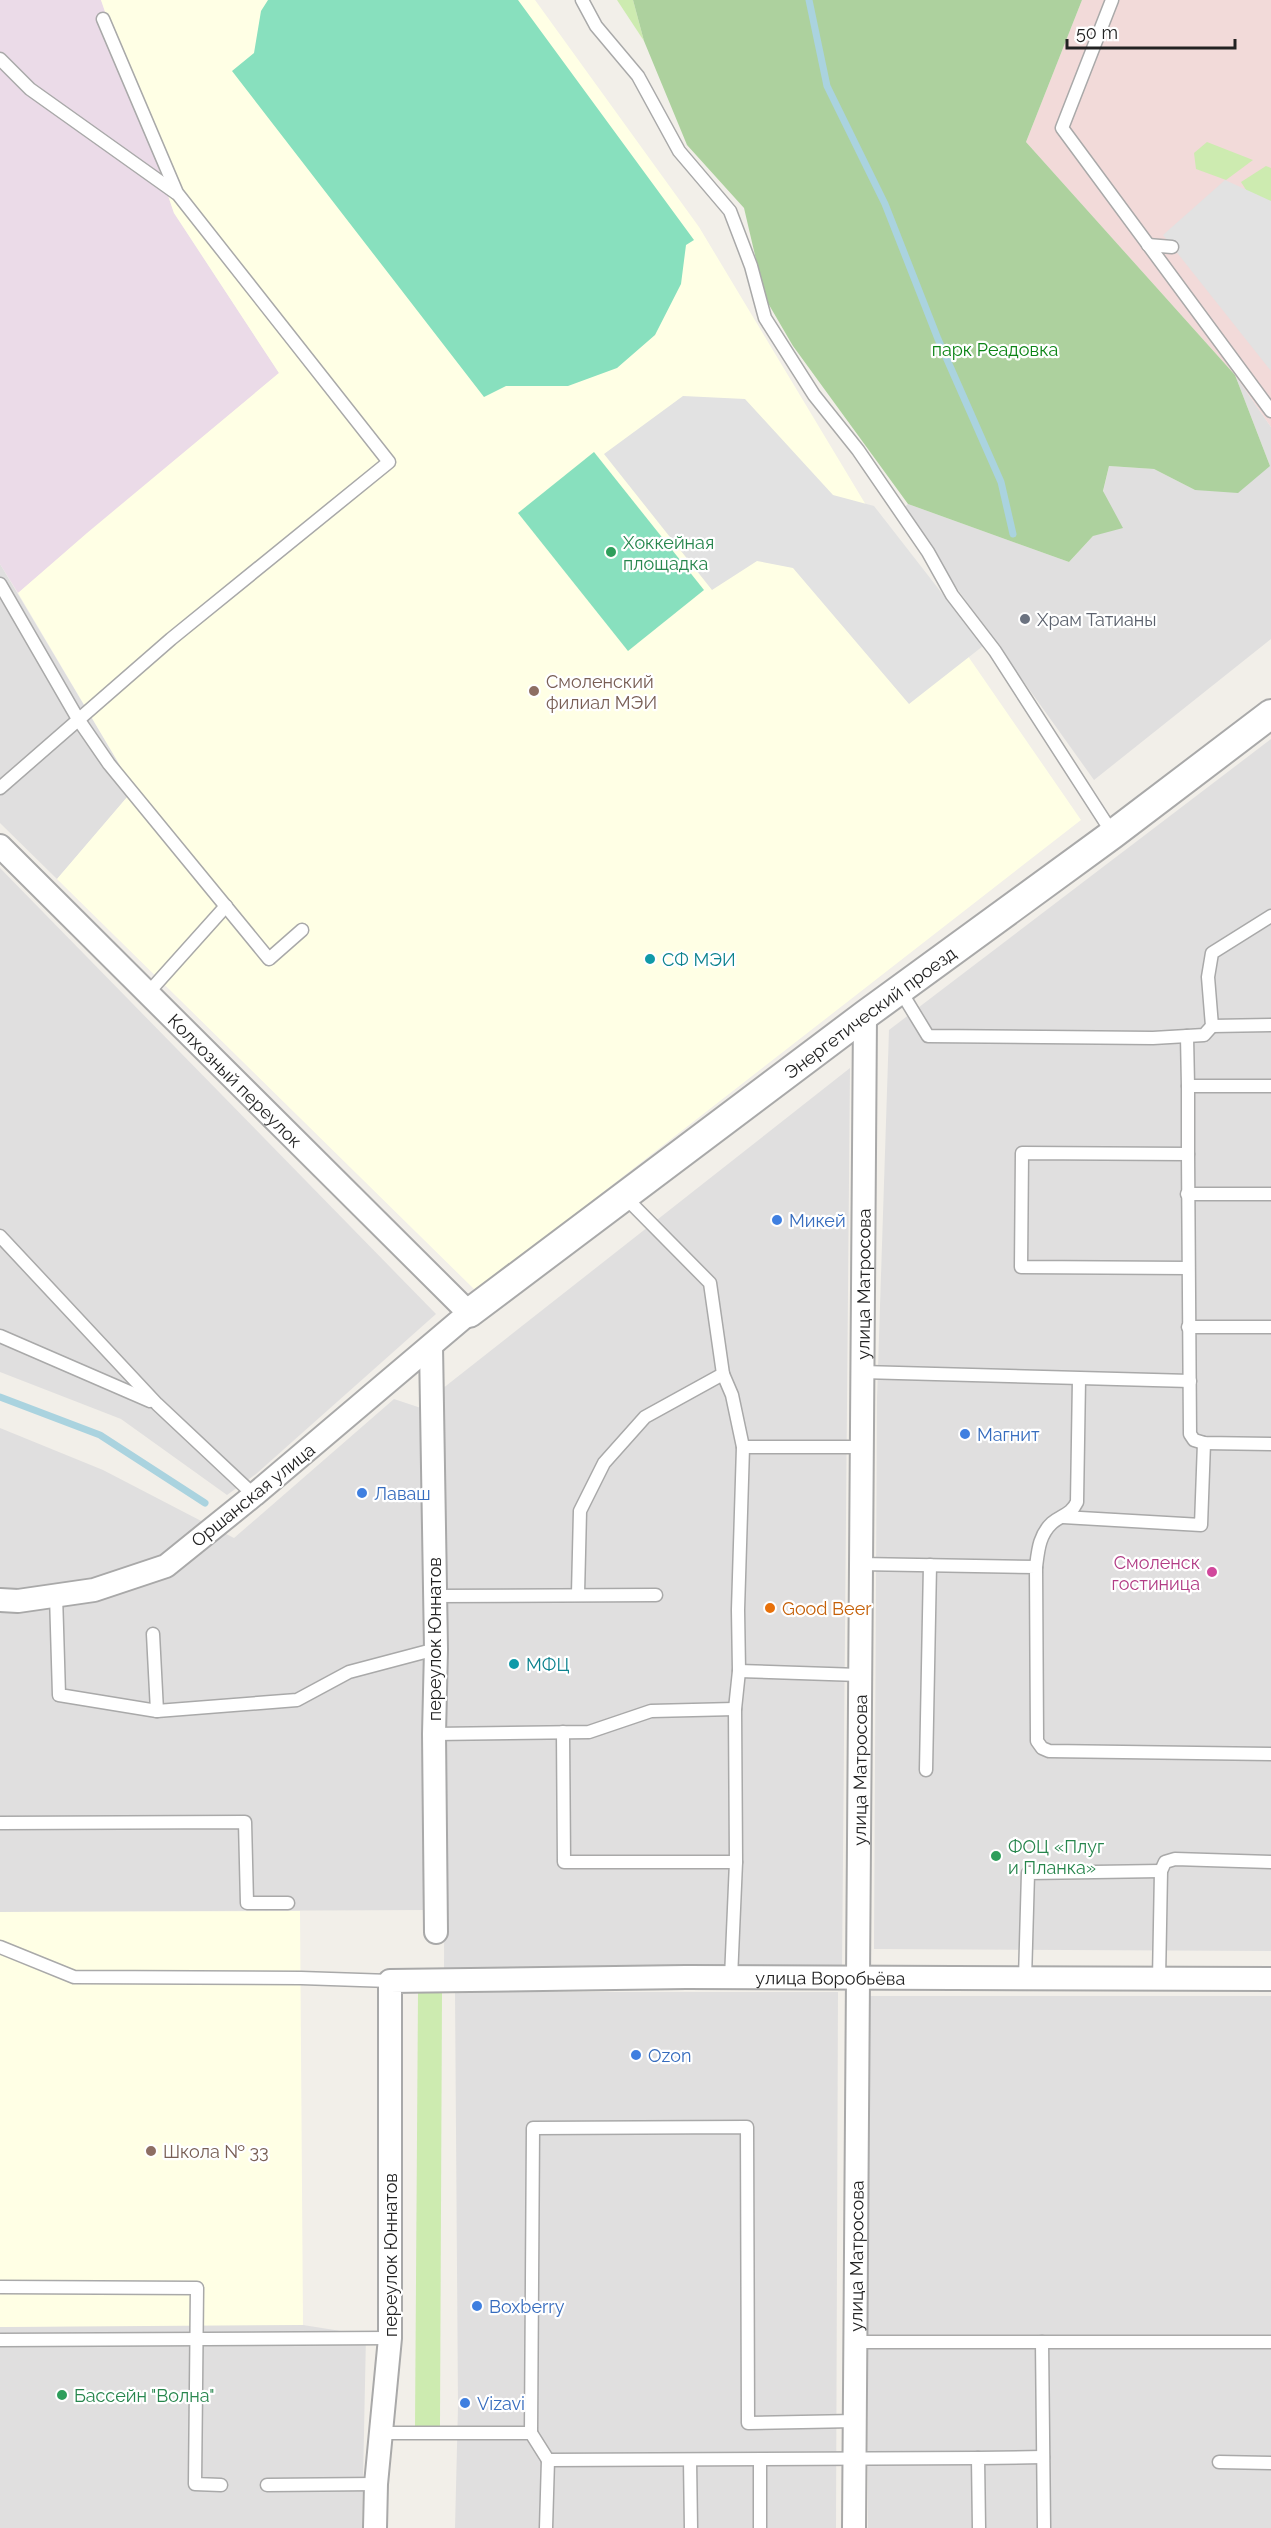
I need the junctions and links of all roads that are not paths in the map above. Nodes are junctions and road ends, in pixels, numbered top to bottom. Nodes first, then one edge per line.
1 (582, 0) edge
2 (1112, 0) edge
3 (103, 19) dead end
4 (0, 59) edge
5 (177, 193) junction
6 (1148, 245) junction
7 (1172, 247) dead end
8 (1271, 411) edge
9 (0, 584) edge
10 (1271, 714) edge
11 (78, 719) junction
12 (0, 788) edge
13 (1113, 834) junction
14 (0, 846) edge
15 (226, 906) junction
16 (1271, 916) edge
17 (302, 930) dead end
18 (900, 990) junction
19 (148, 993) junction
20 (865, 1014) junction
21 (1212, 1026) junction
22 (1271, 1026) edge
23 (1187, 1036) junction
24 (1188, 1086) junction
25 (1271, 1086) edge
26 (1188, 1154) junction
27 (1187, 1194) junction
28 (1271, 1194) edge
29 (624, 1196) junction
30 (0, 1236) edge
31 (1188, 1268) junction
32 (469, 1313) junction
33 (1188, 1327) junction
34 (1271, 1327) edge
35 (0, 1336) edge
36 (431, 1346) junction
37 (862, 1372) junction
38 (723, 1374) junction
39 (1079, 1379) junction
40 (1190, 1381) junction
41 (157, 1404) junction
42 (1204, 1443) junction
43 (1271, 1444) edge
44 (743, 1447) junction
45 (861, 1447) junction
46 (254, 1495) junction
47 (1063, 1517) junction
48 (860, 1564) junction
49 (930, 1565) junction
50 (1036, 1567) junction
51 (578, 1594) junction
52 (56, 1595) junction
53 (656, 1595) dead end
54 (435, 1596) junction
55 (0, 1600) edge
56 (153, 1634) dead end
57 (436, 1648) junction
58 (739, 1671) junction
59 (859, 1675) junction
60 (735, 1709) junction
61 (157, 1711) junction
62 (563, 1732) junction
63 (434, 1734) junction
64 (1271, 1754) edge
65 (926, 1770) dead end
66 (0, 1823) edge
67 (736, 1862) junction
68 (1271, 1862) edge
69 (1161, 1871) junction
70 (288, 1903) dead end
71 (436, 1932) dead end
72 (0, 1947) edge
73 (731, 1978) junction
74 (857, 1979) junction
75 (1025, 1979) junction
76 (1159, 1979) junction
77 (1271, 1979) edge
78 (390, 1981) junction
79 (0, 2287) edge
80 (196, 2338) junction
81 (390, 2338) junction
82 (0, 2340) edge
83 (855, 2342) junction
84 (1042, 2342) junction
85 (1271, 2342) edge
86 (855, 2421) junction
87 (380, 2433) junction
88 (531, 2433) junction
89 (1043, 2457) junction
90 (854, 2458) junction
91 (978, 2458) junction
92 (548, 2460) junction
93 (690, 2460) junction
94 (760, 2460) junction
95 (1219, 2462) dead end
96 (1271, 2463) edge
97 (376, 2484) junction
98 (220, 2485) dead end
99 (267, 2485) dead end
100 (375, 2528) edge
101 (546, 2528) edge
102 (691, 2528) edge
103 (760, 2528) edge
104 (854, 2528) edge
105 (979, 2528) edge
106 (1044, 2528) edge

1 - 13 lane
2 - 6 lane
3 - 5 lane
4 - 5 lane
5 - 11 lane
6 - 7 lane
6 - 8 lane
9 - 11 lane
10 - 13 street, Энергетический проезд
11 - 12 lane
11 - 15 lane
13 - 18 street, Энергетический проезд
14 - 19 street, Колхозный переулок
15 - 17 lane
15 - 19 lane
16 - 21 lane
18 - 20 street, Энергетический проезд
18 - 23 lane
19 - 32 street, Колхозный переулок
20 - 29 street, Энергетический проезд
20 - 37 street, улица Матросова
21 - 22 lane
21 - 23 lane
23 - 24 lane
24 - 25 lane
24 - 26 lane
26 - 27 lane
26 - 31 lane
27 - 28 lane
27 - 31 lane
29 - 32 street, Энергетический проезд
29 - 38 lane
30 - 41 lane
31 - 33 lane
32 - 36 street, Оршанская улица
33 - 34 lane
33 - 40 lane
35 - 41 lane
36 - 46 street, Оршанская улица
36 - 54 street, переулок Юннатов
37 - 39 lane
37 - 45 street, улица Матросова
38 - 44 lane
38 - 51 lane
39 - 40 lane
39 - 47 lane
40 - 42 lane
41 - 46 lane
42 - 43 lane
42 - 47 lane
44 - 45 lane
44 - 58 lane
45 - 48 street, улица Матросова
46 - 52 street, Оршанская улица
47 - 50 lane
48 - 49 lane
48 - 59 street, улица Матросова
49 - 50 lane
49 - 65 lane
50 - 64 lane
51 - 53 lane
51 - 54 lane
52 - 55 street, Оршанская улица
52 - 61 lane
54 - 57 street, переулок Юннатов
56 - 61 lane
57 - 61 lane
57 - 63 street, переулок Юннатов
58 - 59 lane
58 - 60 lane
59 - 74 street, улица Матросова
60 - 62 lane
60 - 67 lane
62 - 63 lane
62 - 67 lane
63 - 71 street, переулок Юннатов
66 - 70 lane
67 - 73 lane
68 - 69 lane
69 - 75 lane
69 - 76 lane
72 - 78 lane
73 - 74 street, улица Воробьёва
73 - 78 street, улица Воробьёва
74 - 75 street, улица Воробьёва
74 - 83 street, улица Матросова
75 - 76 street, улица Воробьёва
76 - 77 street, улица Воробьёва
78 - 81 street, переулок Юннатов
79 - 80 lane
80 - 81 lane
80 - 82 lane
80 - 98 lane
81 - 87 street, переулок Юннатов
83 - 84 lane
83 - 86 street, улица Матросова
84 - 85 lane
84 - 89 lane
86 - 88 lane
86 - 90 street, улица Матросова
87 - 88 lane
87 - 97 street, переулок Юннатов
88 - 92 lane
89 - 91 lane
89 - 106 lane
90 - 91 lane
90 - 94 lane
90 - 104 street, улица Матросова
91 - 105 lane
92 - 93 lane
92 - 101 lane
93 - 94 lane
93 - 102 lane
94 - 103 lane
95 - 96 lane
97 - 99 lane
97 - 100 street, переулок Юннатов

